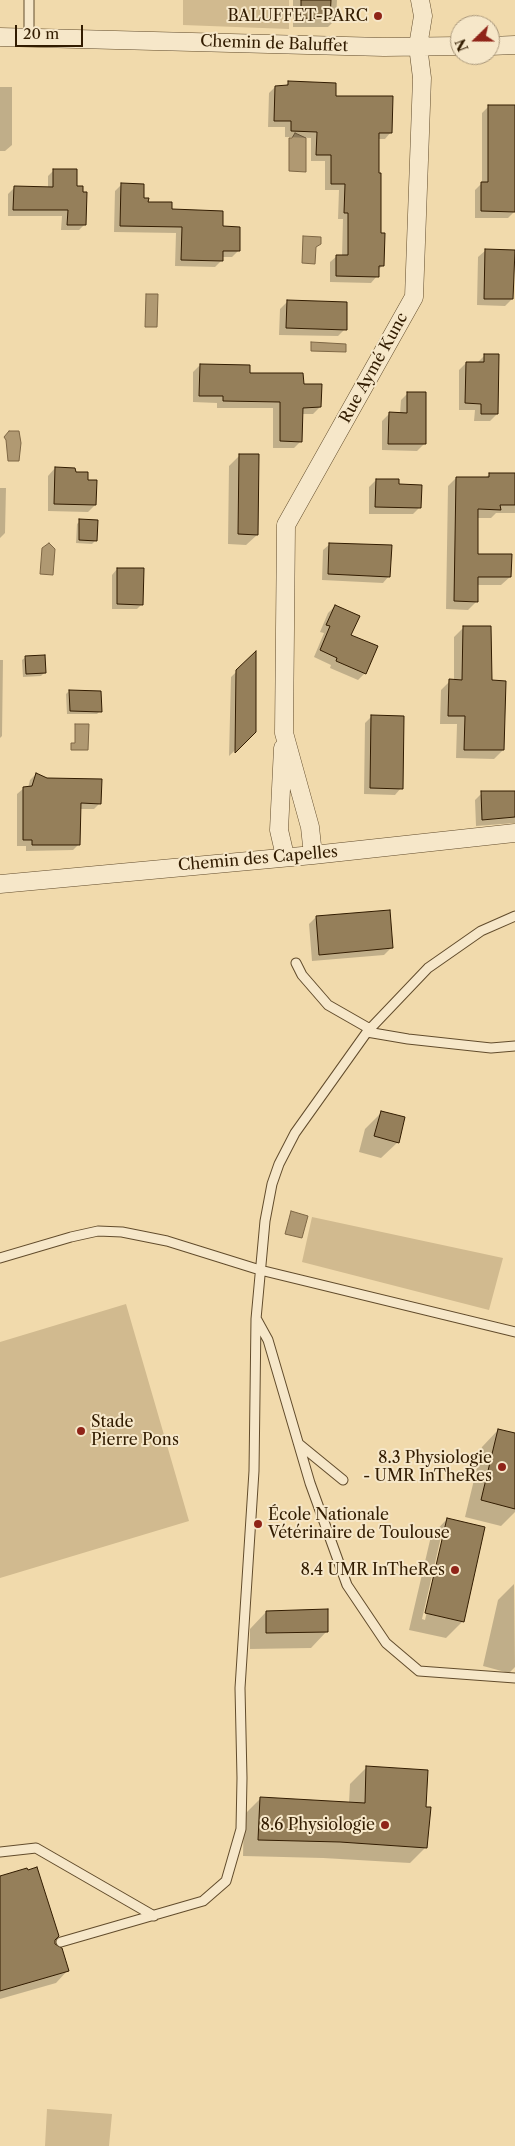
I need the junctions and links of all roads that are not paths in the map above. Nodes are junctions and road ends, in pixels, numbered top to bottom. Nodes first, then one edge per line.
1 (29, 0) edge
2 (420, 0) edge
3 (0, 37) edge
4 (29, 37) junction
5 (515, 45) edge
6 (418, 46) junction
7 (450, 46) edge
8 (500, 46) edge
9 (283, 677) junction
10 (284, 733) junction
11 (515, 833) edge
12 (313, 855) junction
13 (285, 856) junction
14 (0, 884) edge
15 (515, 916) edge
16 (296, 962) dead end
17 (367, 1032) junction
18 (515, 1046) edge
19 (0, 1258) edge
20 (260, 1270) junction
21 (256, 1320) junction
22 (515, 1332) edge
23 (299, 1444) junction
24 (343, 1480) dead end
25 (515, 1678) edge
26 (0, 1852) edge
27 (154, 1916) junction
28 (60, 1942) dead end

1 - 4 lane
2 - 6 street, Rue Aymé Kunc
3 - 4 street, Chemin de Baluffet
4 - 6 street, Chemin de Baluffet
5 - 8 street
6 - 7 street, Chemin de Baluffet
6 - 9 street, Rue Aymé Kunc
9 - 10 street, Rue Aymé Kunc
9 - 12 street, Rue Aymé Kunc
10 - 12 street, Rue Aymé Kunc
10 - 13 street, Rue Aymé Kunc
11 - 12 street, Chemin des Capelles
12 - 13 street, Chemin des Capelles
13 - 14 street, Chemin des Capelles
15 - 17 lane
16 - 17 lane
17 - 18 lane
17 - 20 lane
19 - 20 lane
20 - 21 lane
20 - 22 lane
21 - 23 lane
21 - 27 lane
23 - 24 lane
23 - 25 lane
26 - 27 lane
27 - 28 lane

